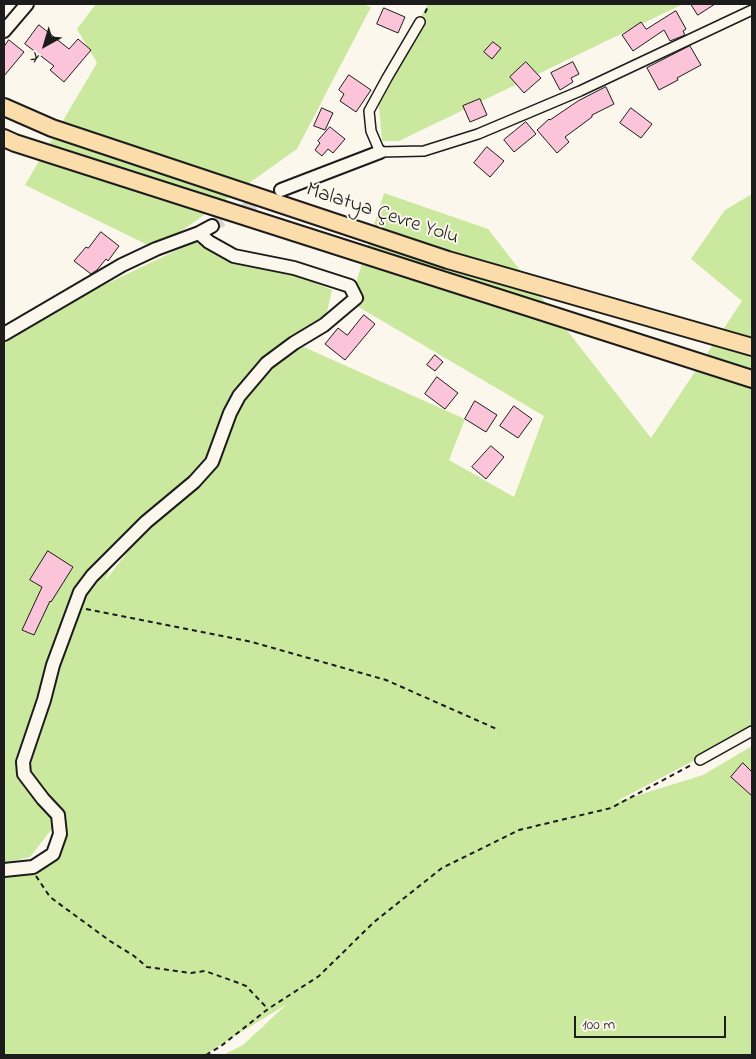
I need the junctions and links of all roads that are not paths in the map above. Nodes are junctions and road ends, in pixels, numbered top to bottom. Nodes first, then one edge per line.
1 (26, 4) edge
2 (752, 10) edge
3 (420, 22) dead end
4 (4, 32) edge
5 (4, 106) edge
6 (4, 138) edge
7 (380, 152) junction
8 (281, 190) tunnel mouth
9 (212, 226) tunnel mouth
10 (199, 232) junction
11 (4, 334) edge
12 (752, 348) edge
13 (752, 379) edge
14 (752, 731) edge
15 (700, 760) road end
16 (4, 870) edge

1 - 4 street
2 - 7 street
3 - 7 street
5 - 12 highway, Malatya Çevre Yolu
6 - 13 highway, Malatya Çevre Yolu
7 - 8 street
9 - 10 street
10 - 11 street
10 - 16 street
14 - 15 street

